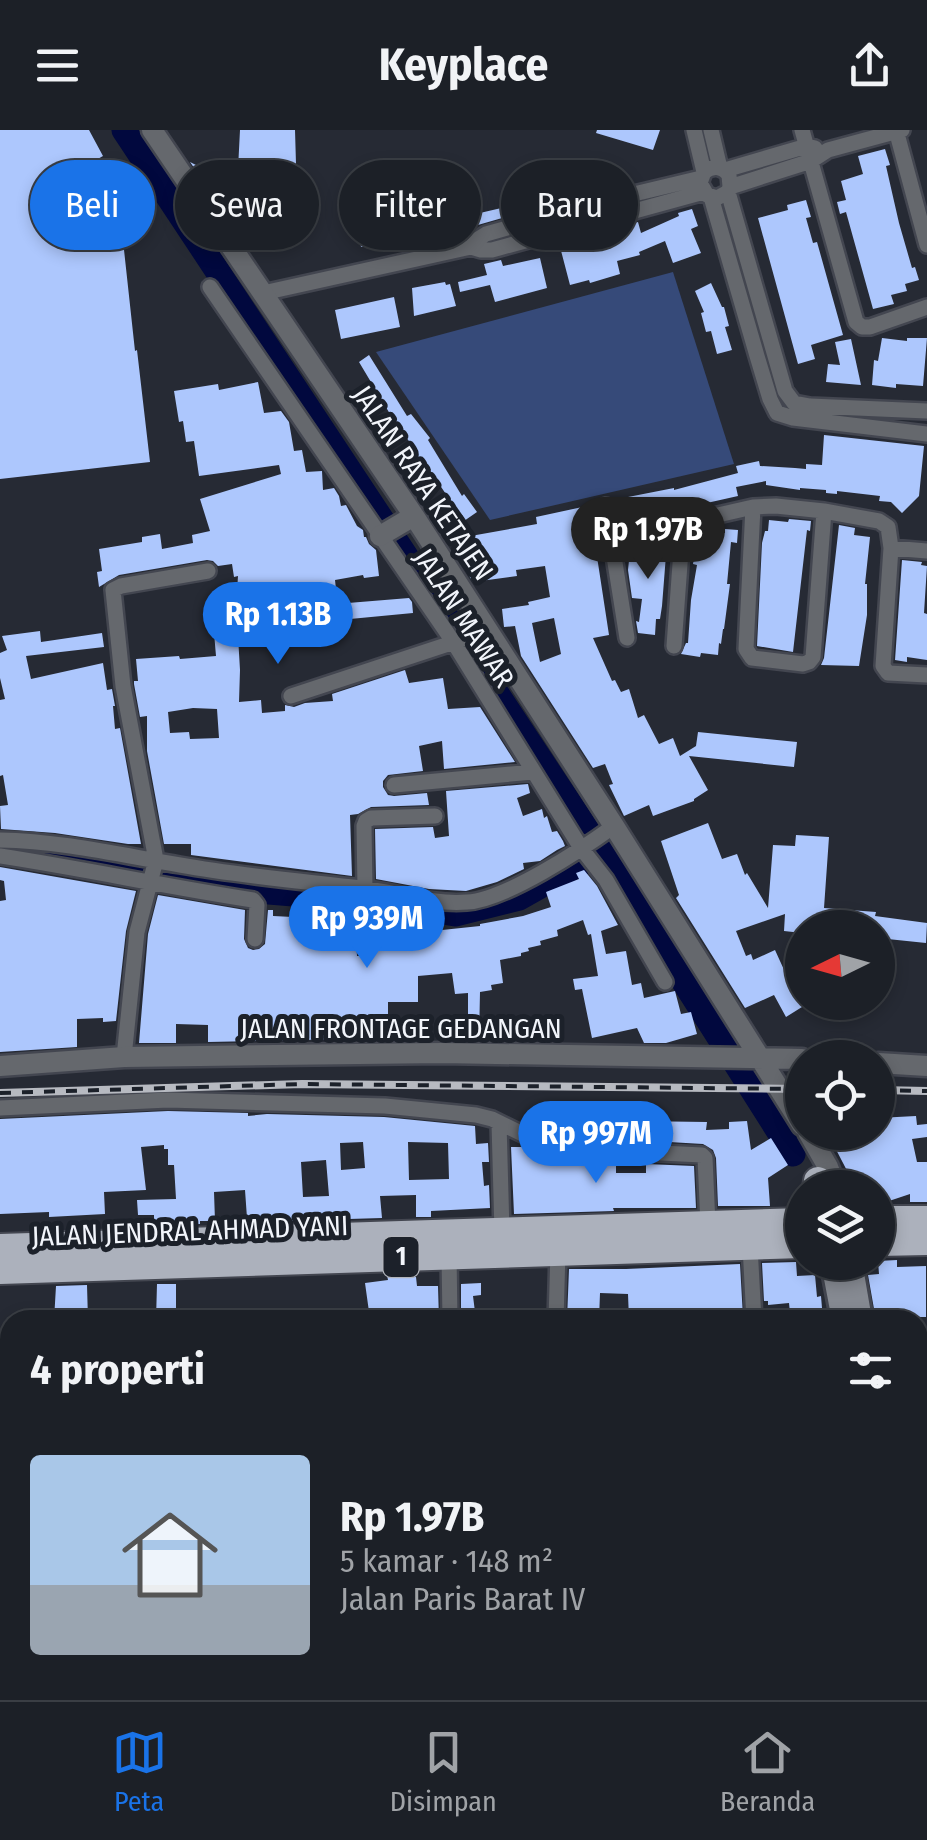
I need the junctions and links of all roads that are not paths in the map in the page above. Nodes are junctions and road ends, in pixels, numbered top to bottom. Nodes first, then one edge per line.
1 (152, 130) edge
2 (694, 130) edge
3 (711, 130) edge
4 (898, 130) edge
5 (807, 146) edge
6 (715, 182) junction
7 (927, 246) edge
8 (210, 287) dead end
9 (263, 293) junction
10 (927, 307) edge
11 (764, 354) junction
12 (927, 410) edge
13 (927, 434) edge
14 (606, 506) dead end
15 (753, 507) junction
16 (824, 511) junction
17 (411, 518) junction
18 (683, 523) junction
19 (382, 534) junction
20 (611, 535) junction
21 (891, 548) junction
22 (927, 551) edge
23 (208, 572) dead end
24 (485, 632) junction
25 (627, 638) dead end
26 (457, 642) junction
27 (674, 646) dead end
28 (927, 675) edge
29 (291, 696) dead end
30 (533, 772) junction
31 (394, 785) dead end
32 (435, 816) dead end
33 (610, 829) junction
34 (0, 840) edge
35 (586, 845) junction
36 (0, 856) edge
37 (153, 871) junction
38 (365, 888) junction
39 (255, 939) dead end
40 (665, 982) dead end
41 (124, 1057) junction
42 (744, 1057) junction
43 (785, 1058) edge
44 (895, 1064) edge
45 (0, 1066) edge
46 (927, 1066) edge
47 (785, 1106) edge
48 (0, 1108) edge
49 (499, 1123) junction
50 (895, 1220) edge
51 (927, 1220) edge
52 (785, 1222) edge
53 (708, 1226) junction
54 (502, 1232) junction
55 (927, 1241) edge
56 (895, 1242) edge
57 (785, 1245) edge
58 (750, 1246) junction
59 (0, 1248) edge
60 (558, 1252) junction
61 (449, 1255) junction
62 (0, 1270) edge
63 (835, 1280) edge
64 (854, 1280) edge
65 (450, 1310) edge
66 (556, 1310) edge
67 (753, 1310) edge
68 (841, 1310) edge
69 (859, 1310) edge

1 - 9 street, JALAN RAYA KETAJEN
2 - 6 street
3 - 6 street
4 - 5 street
4 - 7 street
5 - 6 street
5 - 10 street
6 - 9 street
6 - 11 street
8 - 19 street, JALAN MAWAR
9 - 17 street, JALAN RAYA KETAJEN
11 - 12 street
11 - 13 street
14 - 20 street
15 - 16 street
15 - 16 street
15 - 18 street
16 - 21 street
17 - 19 street
17 - 24 street, JALAN RAYA KETAJEN
18 - 20 street
18 - 27 street
19 - 26 street, JALAN MAWAR
20 - 25 street
21 - 22 street
21 - 28 street
23 - 37 street
24 - 26 street
24 - 33 street, JALAN RAYA KETAJEN
26 - 29 street
26 - 30 street, JALAN MAWAR
30 - 31 street
30 - 35 street, JALAN MAWAR
32 - 38 street
33 - 35 street
33 - 42 street, JALAN RAYA KETAJEN
34 - 37 street
35 - 38 street
35 - 40 street, JALAN MAWAR
36 - 37 street
37 - 38 street
37 - 39 street
37 - 41 street
41 - 42 street, JALAN FRONTAGE GEDANGAN
41 - 45 street, JALAN FRONTAGE GEDANGAN
42 - 43 street, JALAN FRONTAGE GEDANGAN
42 - 47 street, JALAN RAYA KETAJEN
44 - 46 street
48 - 49 street
49 - 53 street
49 - 54 street
50 - 51 highway
52 - 53 highway, JALAN JENDRAL AHMAD YANI / 1
53 - 54 highway, JALAN JENDRAL AHMAD YANI / 1
54 - 59 highway, JALAN JENDRAL AHMAD YANI / 1
55 - 56 highway
57 - 58 highway, JALAN JENDRAL AHMAD YANI / 1
58 - 60 highway, JALAN JENDRAL AHMAD YANI / 1
58 - 67 street
60 - 61 highway, JALAN JENDRAL AHMAD YANI / 1
60 - 66 street
61 - 62 highway, JALAN JENDRAL AHMAD YANI / 1
61 - 65 street
63 - 68 main road
64 - 69 main road

